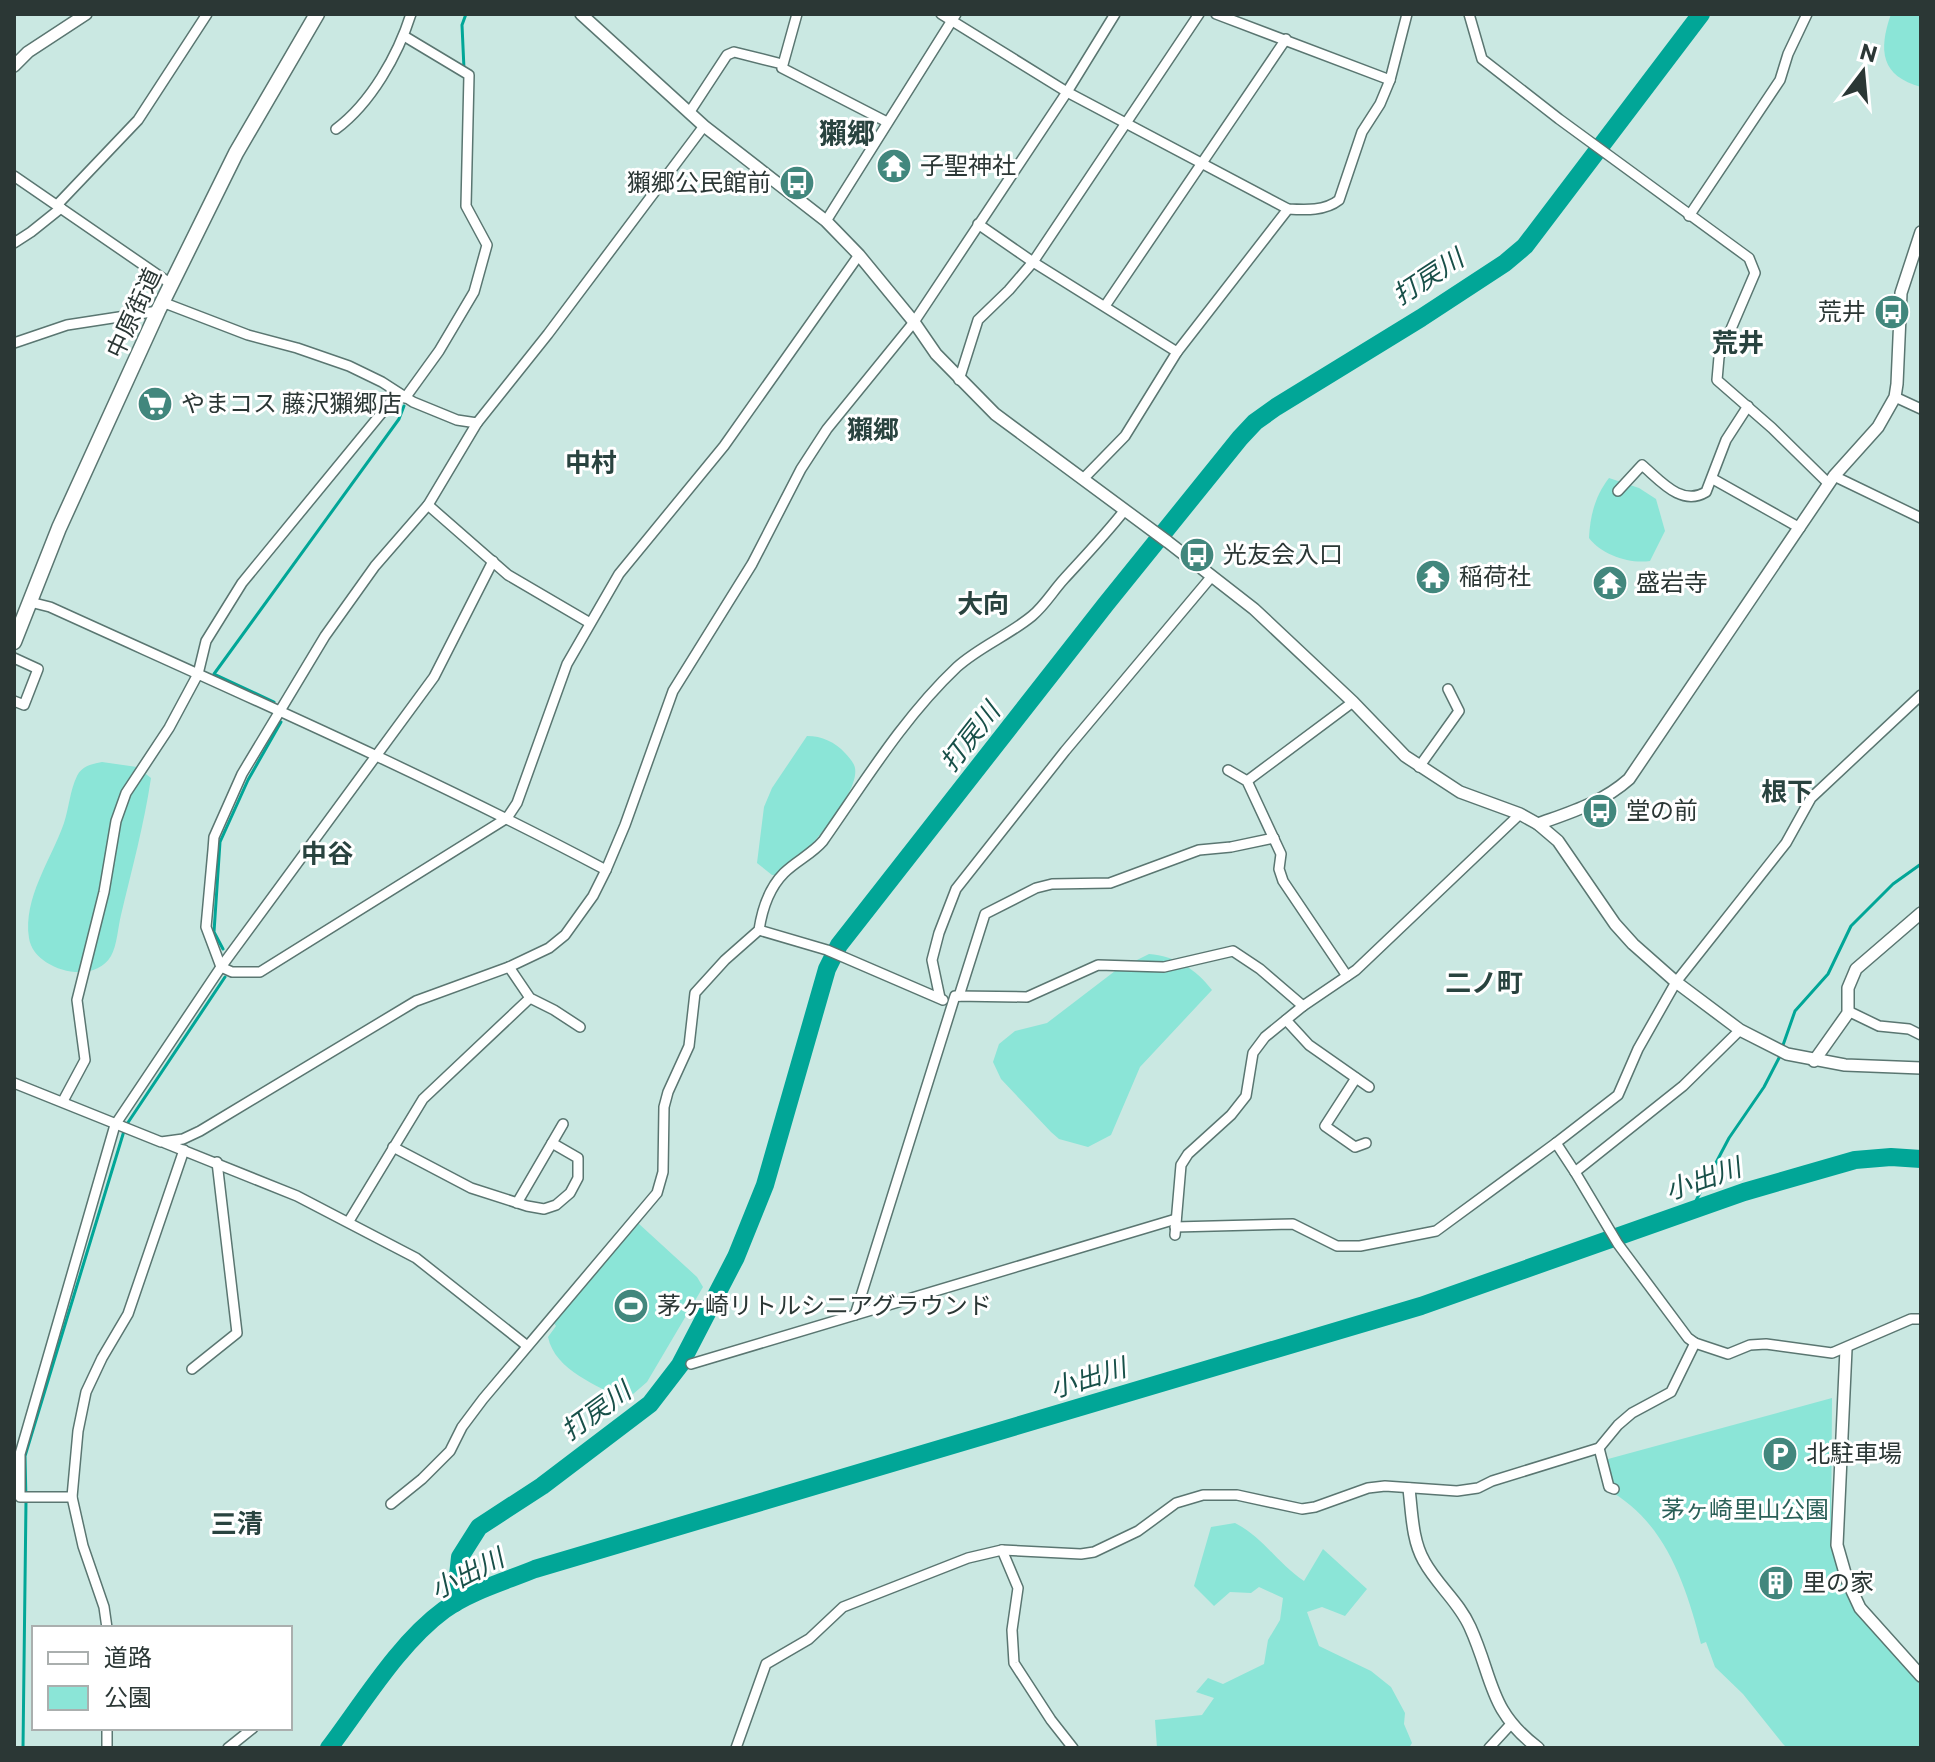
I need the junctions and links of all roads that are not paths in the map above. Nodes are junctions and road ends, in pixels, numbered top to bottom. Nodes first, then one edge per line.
1 (86, 14) edge
2 (207, 14) edge
3 (317, 14) edge
4 (411, 14) edge
5 (581, 14) edge
6 (797, 14) edge
7 (941, 14) edge
8 (1115, 14) edge
9 (1199, 14) edge
10 (1216, 14) edge
11 (1407, 14) edge
12 (1469, 14) edge
13 (1807, 14) edge
14 (954, 18) edge
15 (404, 36) junction
16 (1286, 39) junction
17 (782, 64) junction
18 (14, 66) edge
19 (1390, 80) junction
20 (1067, 92) junction
21 (689, 113) junction
22 (887, 122) junction
23 (1125, 122) junction
24 (704, 126) junction
25 (336, 129) dead end
26 (1202, 163) junction
27 (14, 176) edge
28 (59, 206) junction
29 (1288, 209) junction
30 (1689, 216) junction
31 (826, 221) junction
32 (978, 224) junction
33 (1921, 232) edge
34 (14, 243) edge
35 (859, 255) junction
36 (1033, 262) junction
37 (171, 284) junction
38 (160, 306) junction
39 (1105, 306) junction
40 (914, 322) junction
41 (14, 343) edge
42 (1177, 352) junction
43 (959, 380) junction
44 (401, 395) junction
45 (1895, 397) junction
46 (1748, 406) junction
47 (1921, 409) edge
48 (477, 423) junction
49 (1083, 479) junction
50 (1713, 479) junction
51 (1832, 480) junction
52 (1618, 491) dead end
53 (428, 505) junction
54 (1124, 511) junction
55 (1921, 518) edge
56 (1800, 528) junction
57 (493, 561) junction
58 (1212, 576) junction
59 (30, 602) junction
60 (590, 623) junction
61 (14, 642) edge
62 (14, 658) edge
63 (198, 674) junction
64 (1448, 689) dead end
65 (1921, 695) edge
66 (14, 701) edge
67 (1353, 702) junction
68 (280, 710) junction
69 (377, 758) junction
70 (1419, 767) junction
71 (1228, 770) dead end
72 (1247, 781) junction
73 (1520, 814) junction
74 (507, 818) junction
75 (1538, 824) junction
76 (1274, 838) junction
77 (606, 870) junction
78 (1921, 913) edge
79 (759, 930) junction
80 (221, 967) junction
81 (509, 967) junction
82 (1347, 976) junction
83 (1676, 982) junction
84 (959, 996) junction
85 (530, 998) junction
86 (940, 998) junction
87 (951, 1004) junction
88 (1303, 1006) junction
89 (1848, 1011) junction
90 (1286, 1020) junction
91 (580, 1027) dead end
92 (1740, 1030) junction
93 (1921, 1035) edge
94 (1814, 1061) junction
95 (1921, 1068) edge
96 (1356, 1078) junction
97 (14, 1083) edge
98 (1369, 1087) dead end
99 (63, 1101) junction
100 (563, 1124) dead end
101 (121, 1127) junction
102 (161, 1142) junction
103 (552, 1143) junction
104 (1366, 1143) dead end
105 (1556, 1143) junction
106 (393, 1147) junction
107 (184, 1150) junction
108 (217, 1162) junction
109 (1575, 1172) junction
110 (517, 1203) junction
111 (349, 1221) junction
112 (1175, 1227) junction
113 (855, 1315) junction
114 (1921, 1319) edge
115 (1695, 1343) junction
116 (526, 1345) junction
117 (1846, 1349) junction
118 (691, 1364) dead end
119 (192, 1369) dead end
120 (1599, 1448) junction
121 (1409, 1489) junction
122 (1614, 1489) dead end
123 (72, 1497) junction
124 (391, 1504) dead end
125 (1002, 1550) junction
126 (107, 1626) edge
127 (1921, 1676) edge
128 (1511, 1724) junction
129 (250, 1730) edge
130 (228, 1748) edge
131 (736, 1748) edge
132 (1073, 1748) edge
133 (1489, 1748) edge
134 (1538, 1748) edge

1 - 18 street
2 - 28 street
3 - 37 main road, 中原街道
4 - 15 street
5 - 21 street
6 - 17 street
7 - 14 street
8 - 20 street
9 - 23 street
10 - 16 street
11 - 19 street
12 - 30 street
13 - 30 street
14 - 20 street
14 - 22 street
15 - 25 street
15 - 44 street
16 - 19 street
16 - 26 street
17 - 21 street
17 - 22 street
19 - 29 street
20 - 23 street
20 - 32 street
21 - 24 street
22 - 31 street
23 - 26 street
23 - 36 street
24 - 31 street
24 - 48 street
26 - 29 street
26 - 39 street
27 - 28 street
28 - 34 street
28 - 37 street
29 - 42 street
30 - 46 street
31 - 35 street
32 - 36 street
32 - 40 street
33 - 45 street
35 - 40 street
35 - 60 street
36 - 39 street
36 - 43 street
37 - 38 main road, 中原街道
38 - 41 street
38 - 44 street
38 - 59 main road, 中原街道
39 - 42 street
40 - 43 street
40 - 77 street
42 - 49 street
43 - 49 street
44 - 48 street
44 - 63 street
45 - 47 street
45 - 51 street
46 - 50 street
46 - 51 street
48 - 53 street
49 - 54 street
50 - 52 street
50 - 56 street
51 - 55 street
51 - 56 street
53 - 57 street
53 - 68 street
54 - 58 street
54 - 79 street
56 - 75 street
57 - 60 street
57 - 69 street
58 - 67 street
58 - 86 street
59 - 61 main road, 中原街道
59 - 63 street
60 - 74 street
62 - 66 street
63 - 68 street
63 - 99 street
64 - 70 street
65 - 83 street
67 - 70 street
67 - 72 street
68 - 69 street
68 - 80 street
69 - 74 street
69 - 80 street
70 - 73 street
71 - 72 street
72 - 76 street
73 - 75 street
73 - 82 street
74 - 77 street
74 - 80 street
75 - 83 street
76 - 82 street
76 - 84 street
77 - 81 street
78 - 89 street
79 - 86 street
79 - 116 street
80 - 101 street
81 - 85 street
81 - 102 street
82 - 88 street
83 - 92 street
83 - 105 street
84 - 87 street
84 - 88 street
85 - 91 street
85 - 106 street
86 - 87 street
87 - 113 street
88 - 90 street
89 - 93 street
89 - 94 street
90 - 96 street
90 - 112 street
92 - 94 street
92 - 109 street
94 - 95 street
96 - 98 street
96 - 104 street
97 - 99 street
99 - 101 street
100 - 103 street
101 - 102 street
101 - 123 street
102 - 107 street
103 - 110 street
103 - 110 street
105 - 109 street
105 - 112 street
106 - 110 street
106 - 111 street
107 - 108 street
107 - 123 street
108 - 111 street
108 - 119 street
109 - 115 street
111 - 116 street
112 - 113 street
113 - 118 street
114 - 117 street
115 - 117 street
115 - 120 street
116 - 124 street
117 - 127 street
120 - 121 street
120 - 122 street
121 - 125 street
121 - 128 street
123 - 126 street
125 - 131 street
125 - 132 street
128 - 133 street
128 - 134 street
129 - 130 street

